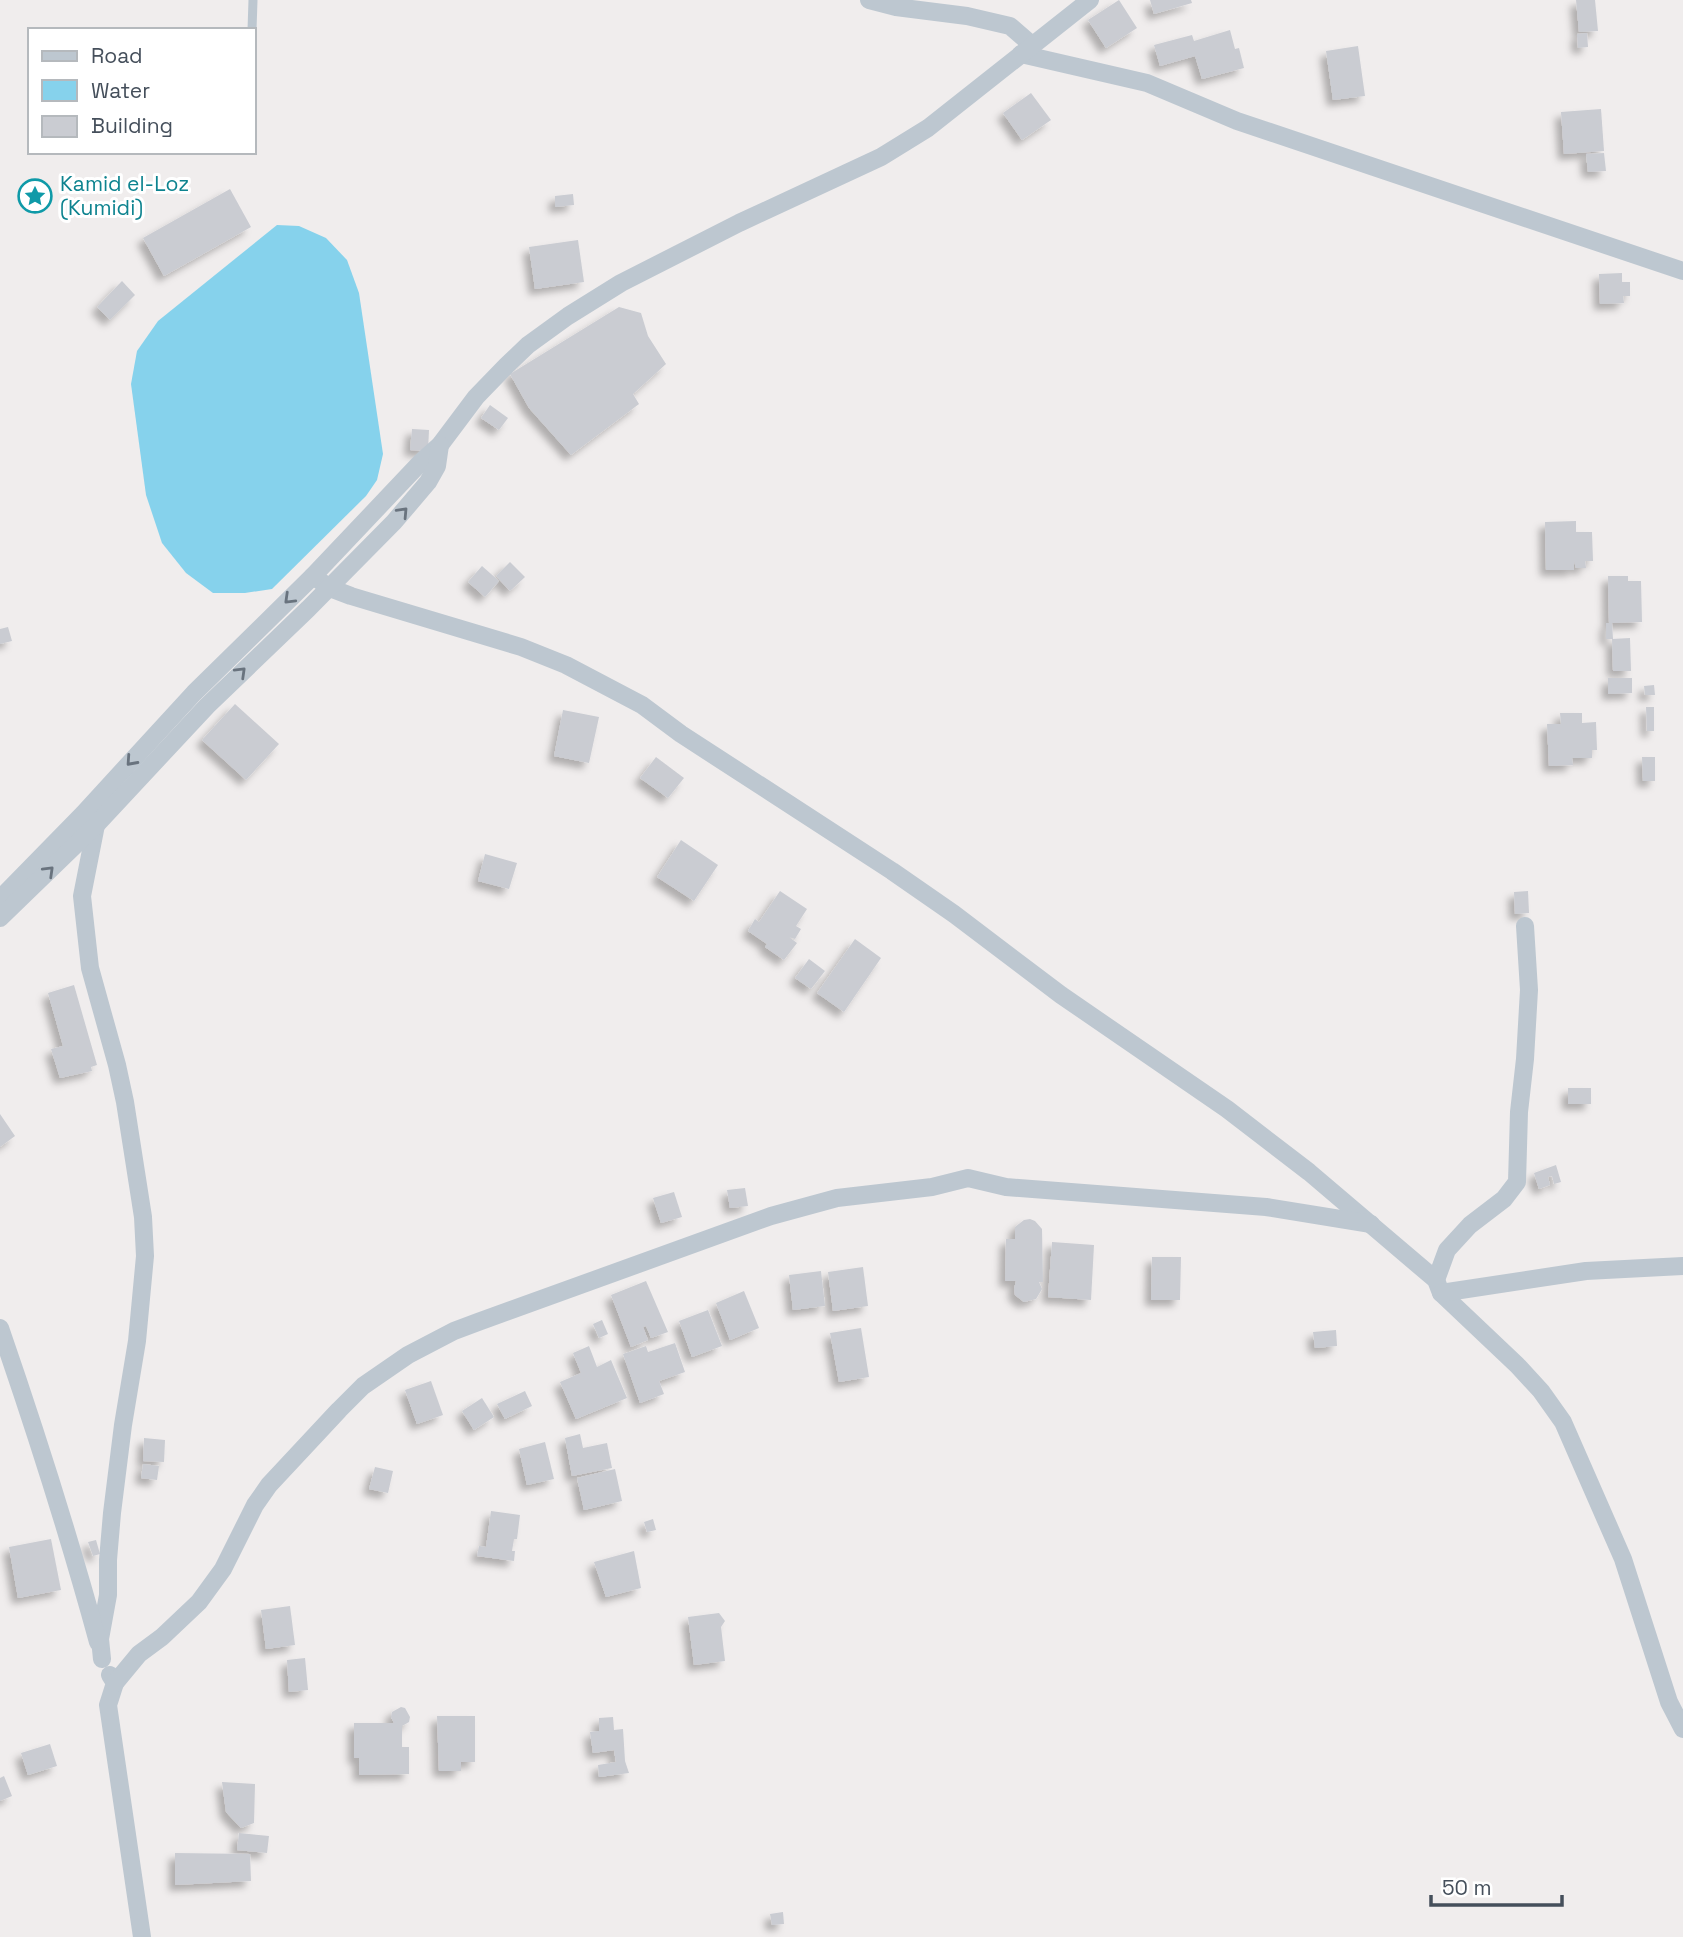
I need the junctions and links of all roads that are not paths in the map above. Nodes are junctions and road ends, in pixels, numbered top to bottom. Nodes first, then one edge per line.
1 (253, 0) edge
2 (869, 0) edge
3 (1090, 0) edge
4 (252, 28) edge
5 (1026, 49) junction
6 (1683, 271) edge
7 (440, 445) junction
8 (313, 576) junction
9 (330, 588) junction
10 (194, 693) junction
11 (207, 706) junction
12 (96, 825) junction
13 (0, 899) edge
14 (0, 918) edge
15 (1525, 926) dead end
16 (1371, 1224) junction
17 (1683, 1266) edge
18 (1439, 1286) junction
19 (0, 1328) edge
20 (102, 1659) junction
21 (115, 1683) junction
22 (1683, 1729) edge
23 (142, 1937) edge

1 - 4 lane
2 - 5 street
3 - 5 street
5 - 6 street
5 - 7 street
7 - 8 street
9 -> 7 street
8 - 9 street
8 -> 10 street
11 -> 9 street
9 - 16 street
10 - 11 street
10 -> 13 street
11 - 12 street
14 -> 12 street
12 - 20 street
15 - 18 street
16 - 18 street
16 - 21 street
17 - 18 street
18 - 22 street
19 - 20 street
20 - 21 street
21 - 23 street

